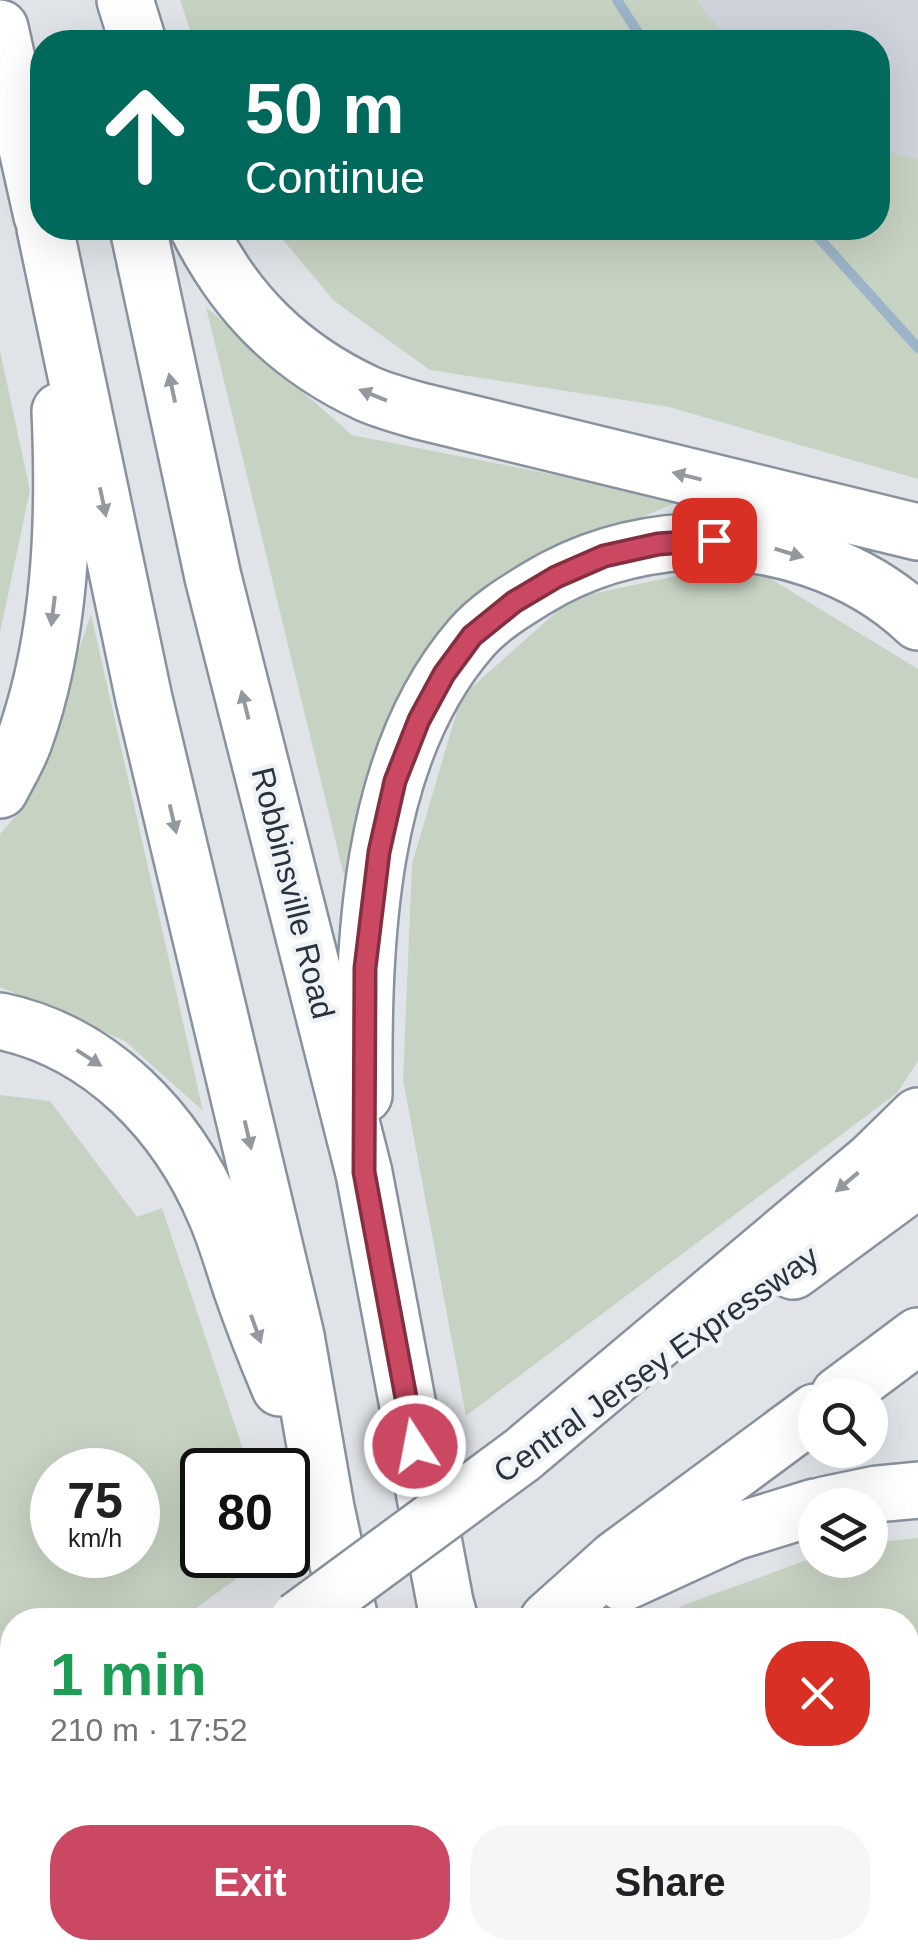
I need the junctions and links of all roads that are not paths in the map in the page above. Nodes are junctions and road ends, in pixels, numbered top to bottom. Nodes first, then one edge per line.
1 (91, 0) edge
2 (125, 0) edge
3 (0, 28) edge
4 (97, 30) edge
5 (134, 30) edge
6 (30, 162) edge
7 (48, 240) edge
8 (141, 240) edge
9 (204, 240) edge
10 (62, 304) junction
11 (918, 532) edge
12 (918, 622) edge
13 (0, 790) edge
14 (0, 1021) edge
15 (918, 1116) edge
16 (364, 1172) junction
17 (918, 1179) edge
18 (918, 1336) edge
19 (861, 1378) edge
20 (798, 1425) edge
21 (522, 1455) junction
22 (918, 1490) edge
23 (888, 1493) edge
24 (326, 1508) junction
25 (798, 1512) edge
26 (314, 1608) edge
27 (347, 1608) edge
28 (446, 1608) edge
29 (562, 1608) edge
30 (571, 1608) edge

1 - 4 highway
2 - 5 highway
3 - 6 highway
7 - 10 highway
16 -> 8 highway, Robbinsville Road
11 -> 9 highway
10 -> 13 highway
10 -> 24 highway
16 -> 12 highway
14 -> 24 highway
15 -> 21 highway
16 - 28 highway, Robbinsville Road
17 - 21 highway, Central Jersey Expressway
18 - 19 highway
20 - 29 highway
21 - 26 highway, Central Jersey Expressway, bridge
22 - 23 highway
24 - 27 highway
25 - 30 highway

